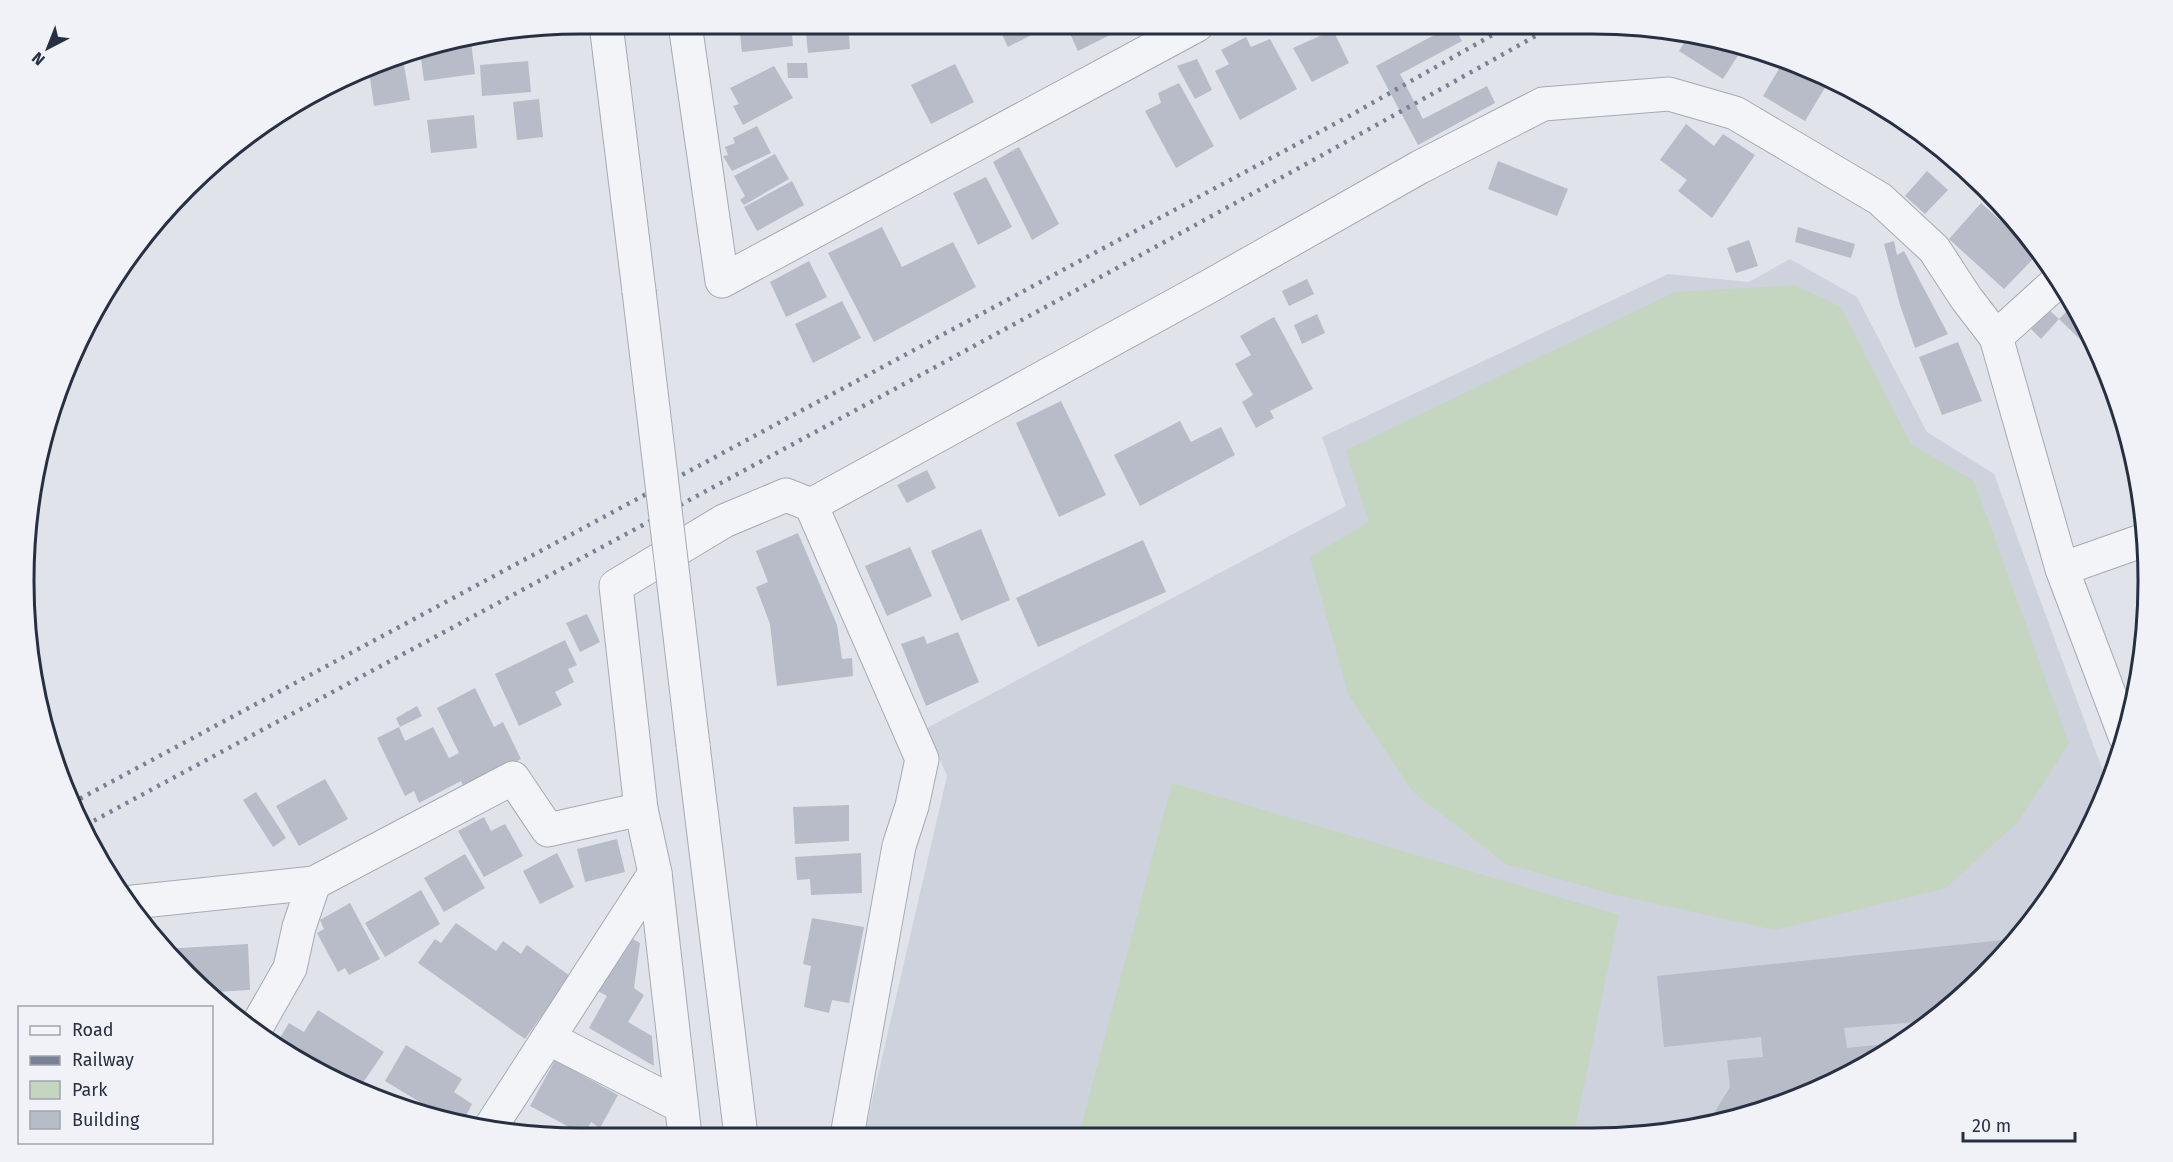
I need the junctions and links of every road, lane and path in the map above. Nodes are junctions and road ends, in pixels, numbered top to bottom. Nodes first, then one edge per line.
1 (607, 34) edge
2 (686, 34) edge
3 (1180, 34) edge
4 (2052, 287) edge
5 (1996, 338) junction
6 (811, 506) junction
7 (2137, 542) edge
8 (2062, 568) junction
9 (2120, 722) edge
10 (641, 809) junction
11 (655, 873) junction
12 (314, 883) junction
13 (138, 901) edge
14 (258, 1022) edge
15 (548, 1038) junction
16 (495, 1120) edge
17 (683, 1121) edge
18 (740, 1128) edge
19 (848, 1128) edge

1 - 18 street, bridge
2 - 3 street
4 - 5 street
5 - 6 street
5 - 8 street
6 - 10 street
6 - 19 street
7 - 8 street
8 - 9 street
10 - 11 street
10 - 12 street
11 - 15 street
11 - 17 street
12 - 13 street
12 - 14 street
15 - 16 street
15 - 17 street

